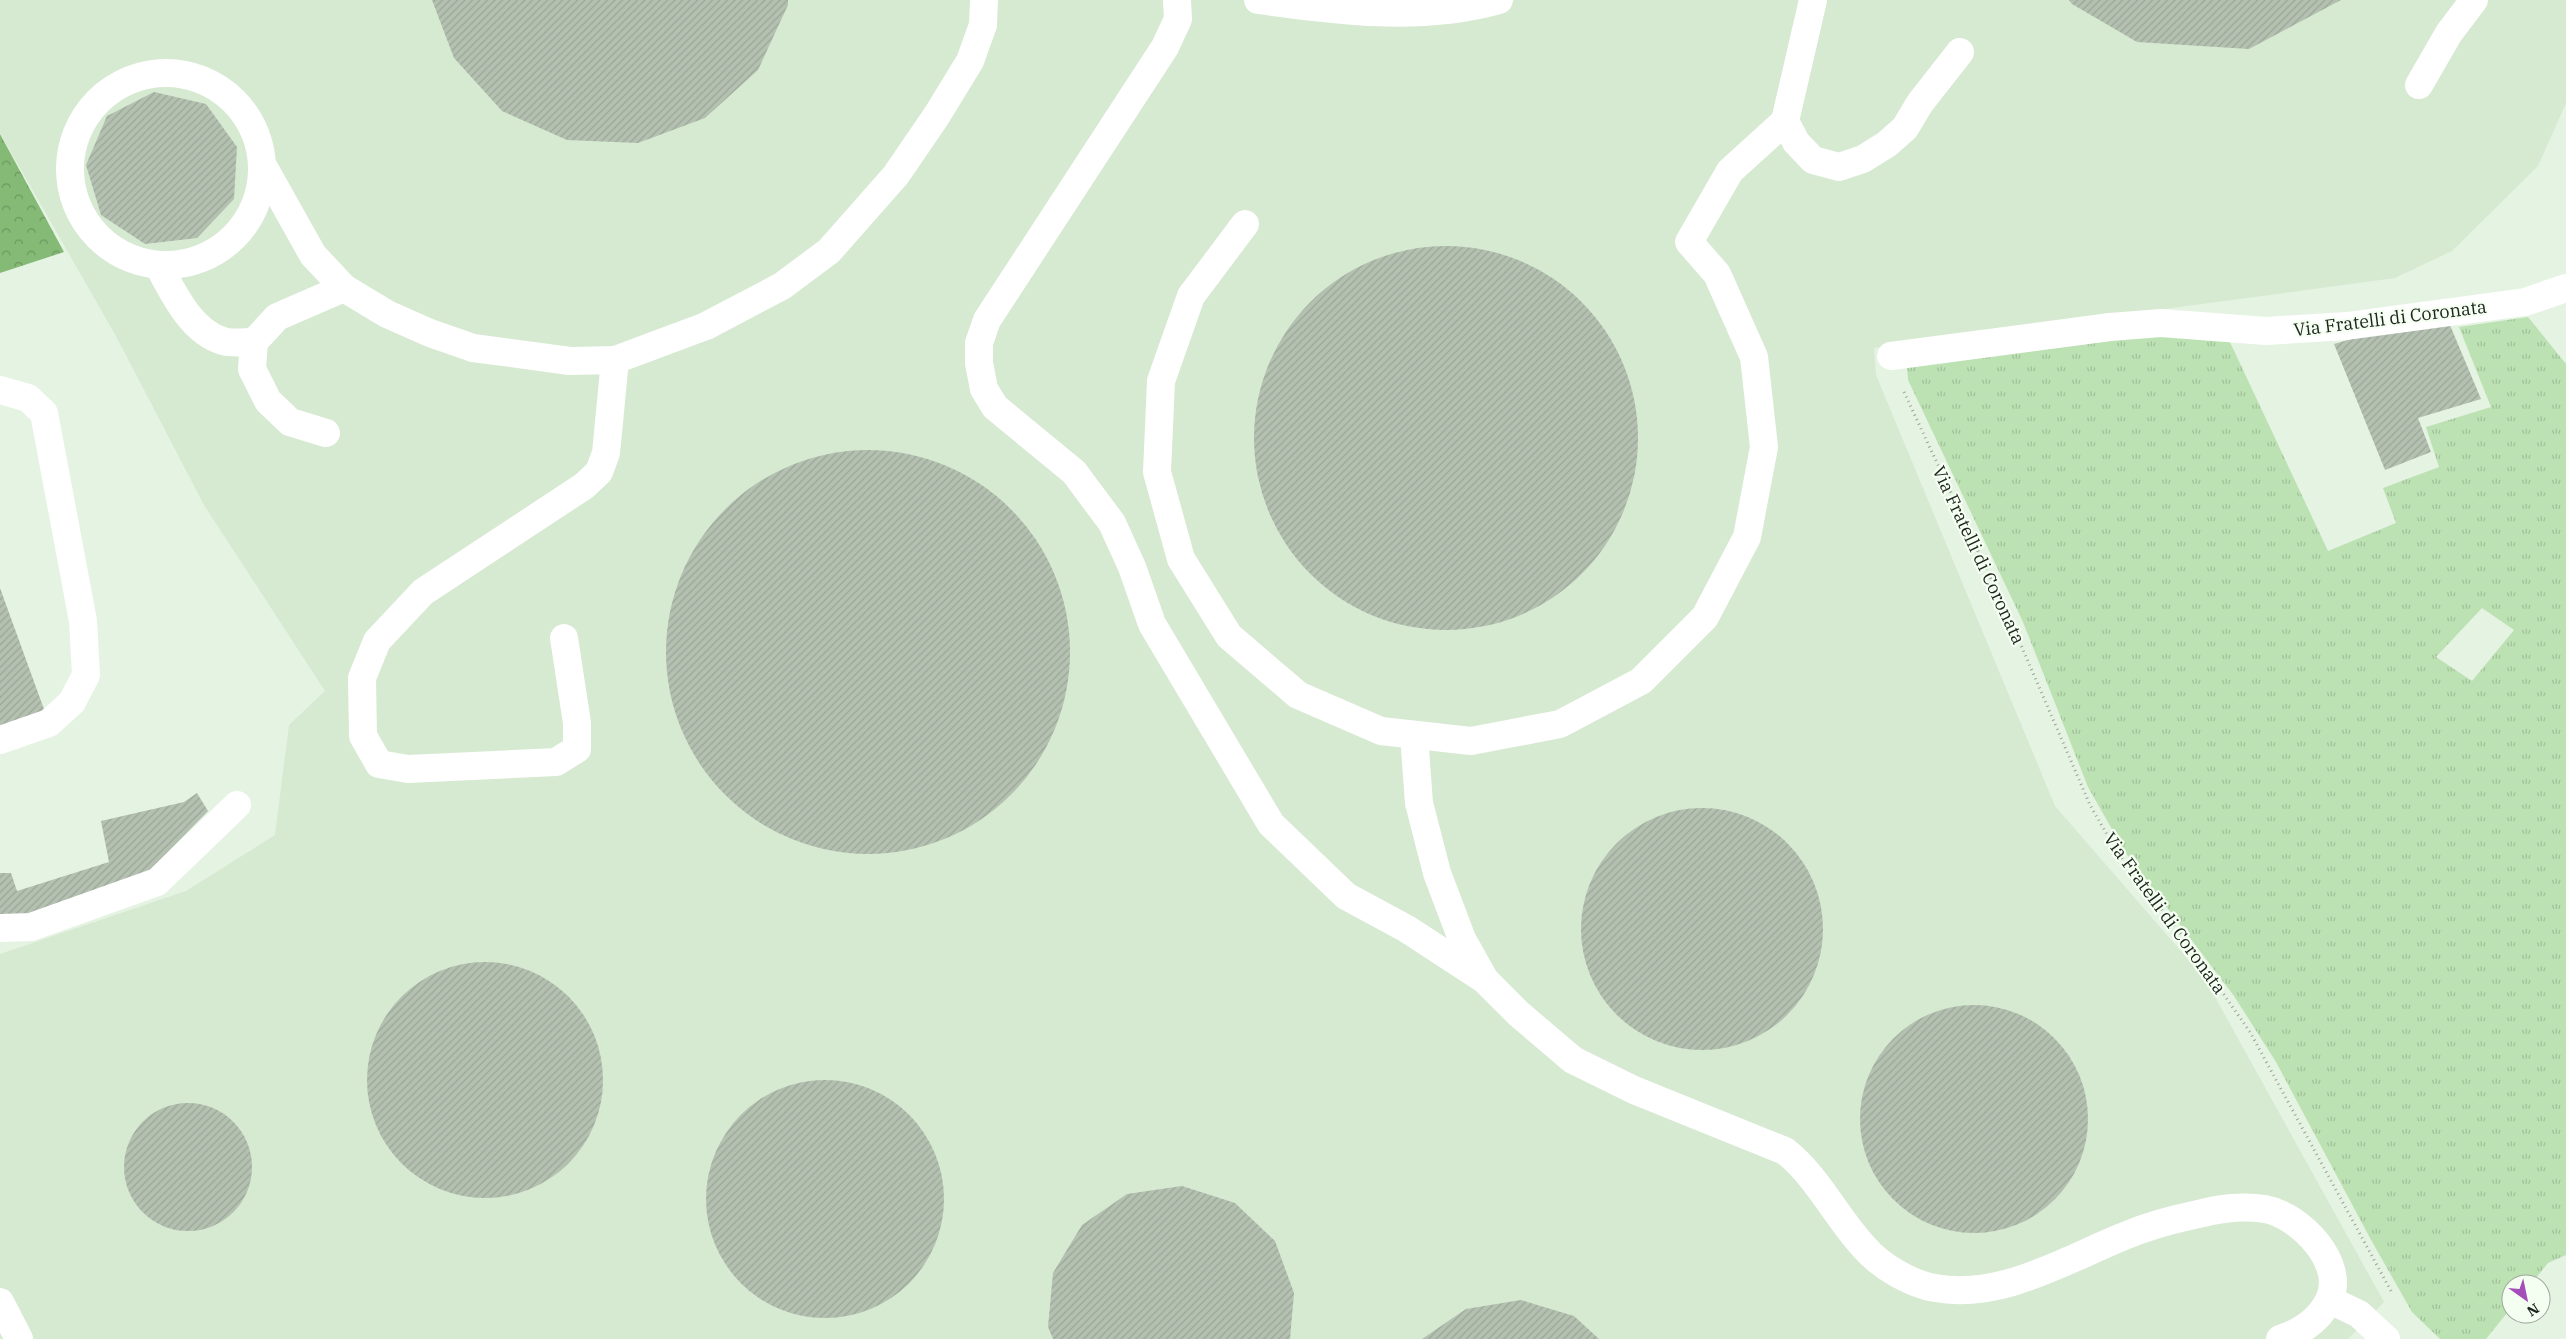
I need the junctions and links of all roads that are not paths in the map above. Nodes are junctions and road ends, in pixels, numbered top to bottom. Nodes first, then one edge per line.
1 (984, 0) edge
2 (1177, 0) edge
3 (1258, 0) edge
4 (1499, 0) edge
5 (1813, 0) edge
6 (2474, 0) edge
7 (1960, 52) dead end
8 (2418, 85) dead end
9 (1785, 121) junction
10 (262, 164) junction
11 (1245, 224) dead end
12 (158, 265) junction
13 (344, 288) junction
14 (2566, 288) edge
15 (254, 342) junction
16 (1891, 356) road end
17 (614, 360) junction
18 (0, 390) edge
19 (326, 433) dead end
20 (564, 638) dead end
21 (1414, 735) junction
22 (0, 740) edge
23 (237, 805) dead end
24 (0, 928) edge
25 (1485, 980) junction
26 (2330, 1300) junction
27 (0, 1302) edge
28 (19, 1339) edge
29 (2280, 1339) edge
30 (2386, 1339) edge

1 - 17 street
2 - 25 street
3 - 4 street
5 - 9 street
6 - 8 street
7 - 9 street
9 - 21 street
10 - 12 street
10 - 12 street
10 - 13 street
11 - 21 street
12 - 15 street
13 - 15 street
13 - 17 street
14 - 16 street, Via Fratelli di Coronata
15 - 19 street
17 - 20 street
18 - 22 street
21 - 25 street
23 - 24 street
25 - 26 street
26 - 29 street
26 - 30 street
27 - 28 street

